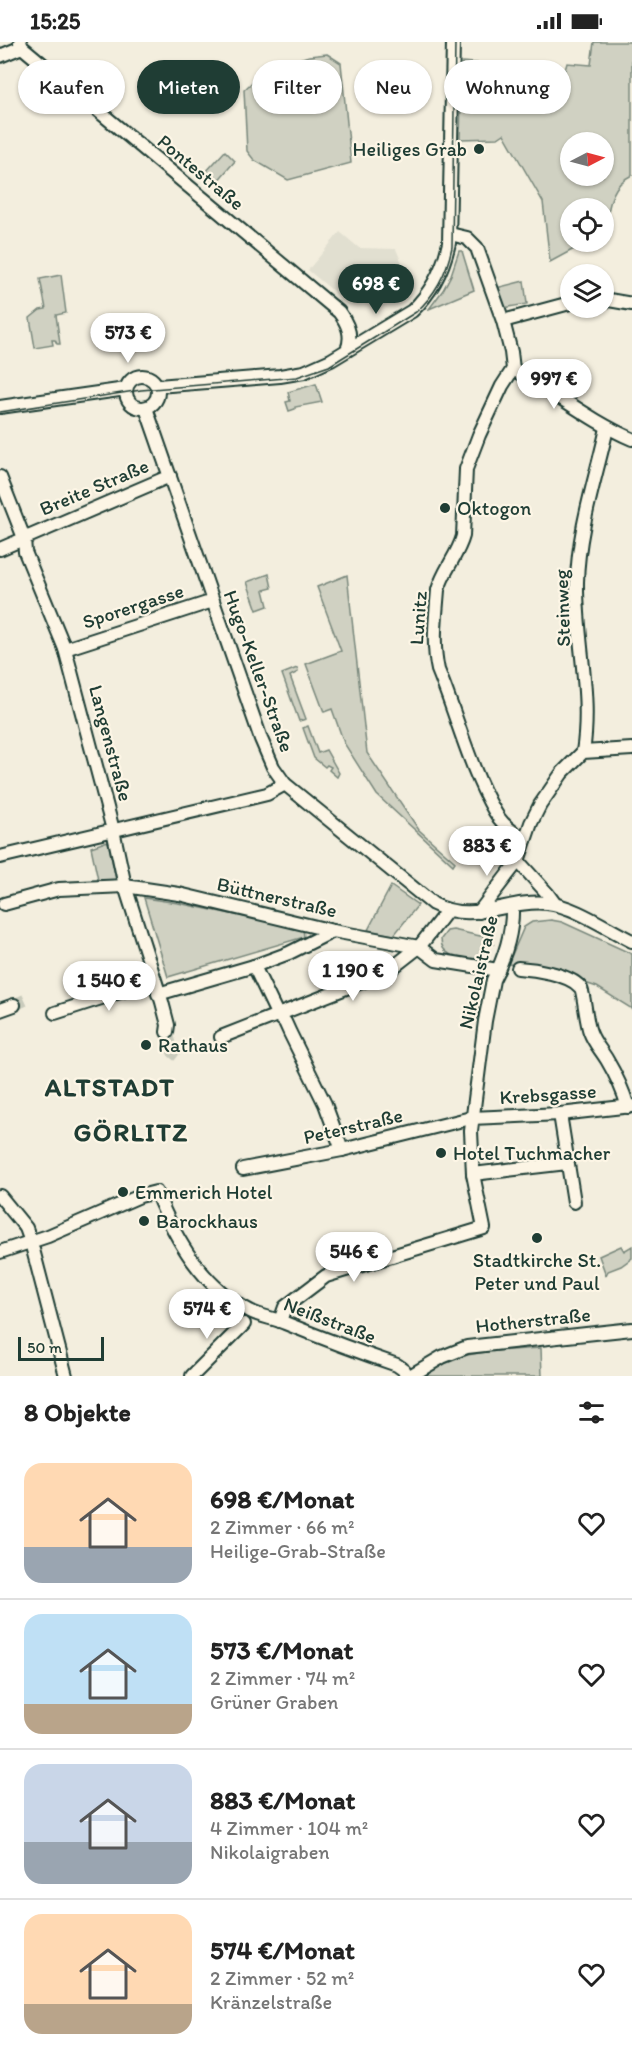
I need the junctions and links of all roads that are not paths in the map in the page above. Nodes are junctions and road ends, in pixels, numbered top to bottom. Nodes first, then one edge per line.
1 (453, 42) edge
2 (21, 44) edge
3 (0, 56) edge
4 (450, 234) junction
5 (614, 300) edge
6 (632, 304) edge
7 (560, 306) edge
8 (503, 321) junction
9 (347, 350) junction
10 (513, 369) junction
11 (158, 386) junction
12 (126, 389) junction
13 (0, 407) edge
14 (146, 408) junction
15 (608, 428) junction
16 (632, 439) edge
17 (170, 476) junction
18 (0, 477) edge
19 (24, 538) junction
20 (0, 549) edge
21 (213, 601) junction
22 (65, 649) junction
23 (632, 749) edge
24 (583, 752) junction
25 (285, 784) junction
26 (113, 830) junction
27 (525, 840) junction
28 (0, 857) edge
29 (518, 861) junction
30 (125, 886) junction
31 (4, 904) dead end
32 (555, 904) junction
33 (512, 906) junction
34 (447, 911) junction
35 (480, 912) junction
36 (333, 931) junction
37 (632, 941) edge
38 (419, 947) junction
39 (254, 966) junction
40 (501, 969) junction
41 (518, 969) dead end
42 (154, 981) junction
43 (158, 994) junction
44 (14, 1005) tunnel mouth
45 (0, 1010) edge
46 (55, 1013) dead end
47 (278, 1016) junction
48 (169, 1029) tunnel mouth
49 (221, 1038) dead end
50 (630, 1107) edge
51 (560, 1114) junction
52 (471, 1118) junction
53 (342, 1150) junction
54 (567, 1163) junction
55 (243, 1169) dead end
56 (473, 1174) junction
57 (0, 1196) edge
58 (574, 1202) dead end
59 (32, 1242) junction
60 (0, 1252) edge
61 (248, 1320) junction
62 (280, 1321) junction
63 (632, 1329) edge
64 (66, 1376) edge
65 (192, 1376) edge
66 (408, 1376) edge

1 - 4 street
2 - 3 street
2 - 9 street, Pontestraße
4 - 8 street
4 - 9 street
5 - 6 street
7 - 8 street
8 - 10 street
9 - 11 street
10 - 15 street
10 - 27 street, Lunitz
11 - 12 street
11 - 14 street
12 - 13 street
12 - 14 street
14 - 17 street, Hugo-Keller-Straße
15 - 16 street
15 - 24 street, Steinweg
17 - 19 street, Breite Straße
17 - 21 street, Hugo-Keller-Straße
18 - 19 street, Langenstraße
19 - 20 street, Breite Straße
19 - 22 street, Langenstraße
21 - 22 street, Sporergasse
21 - 25 street, Hugo-Keller-Straße
22 - 26 street, Langenstraße
23 - 24 street
24 - 27 street
25 - 26 street
25 - 34 street, Hugo-Keller-Straße
26 - 28 street
26 - 30 street, Langenstraße
27 - 29 street
29 - 32 street
29 - 35 street
30 - 31 street, Büttnerstraße
30 - 36 street, Büttnerstraße
30 - 42 street, Langenstraße
32 - 33 street
32 - 37 street
33 - 35 street
33 - 40 street, Nikolaistraße
34 - 35 street
34 - 38 street
36 - 38 street, Büttnerstraße
36 - 39 street
38 - 40 street, Büttnerstraße
38 - 47 street
39 - 43 street
39 - 47 street
40 - 52 street, Nikolaistraße
41 - 50 street
42 - 43 street, Langenstraße
42 - 46 street
43 - 48 street, Langenstraße
44 - 45 street
47 - 49 street
47 - 53 street
50 - 51 street, Krebsgasse
51 - 52 street, Krebsgasse
51 - 54 street
52 - 53 street, Peterstraße
52 - 56 street, Nikolaistraße
53 - 55 street, Peterstraße
54 - 56 street
54 - 58 street
56 - 62 street, Nikolaistraße
57 - 59 street
59 - 60 street
59 - 61 street, Neißstraße
59 - 64 street
61 - 62 street, Neißstraße
61 - 65 street
62 - 66 street, Neißstraße
63 - 66 street, Hotherstraße

